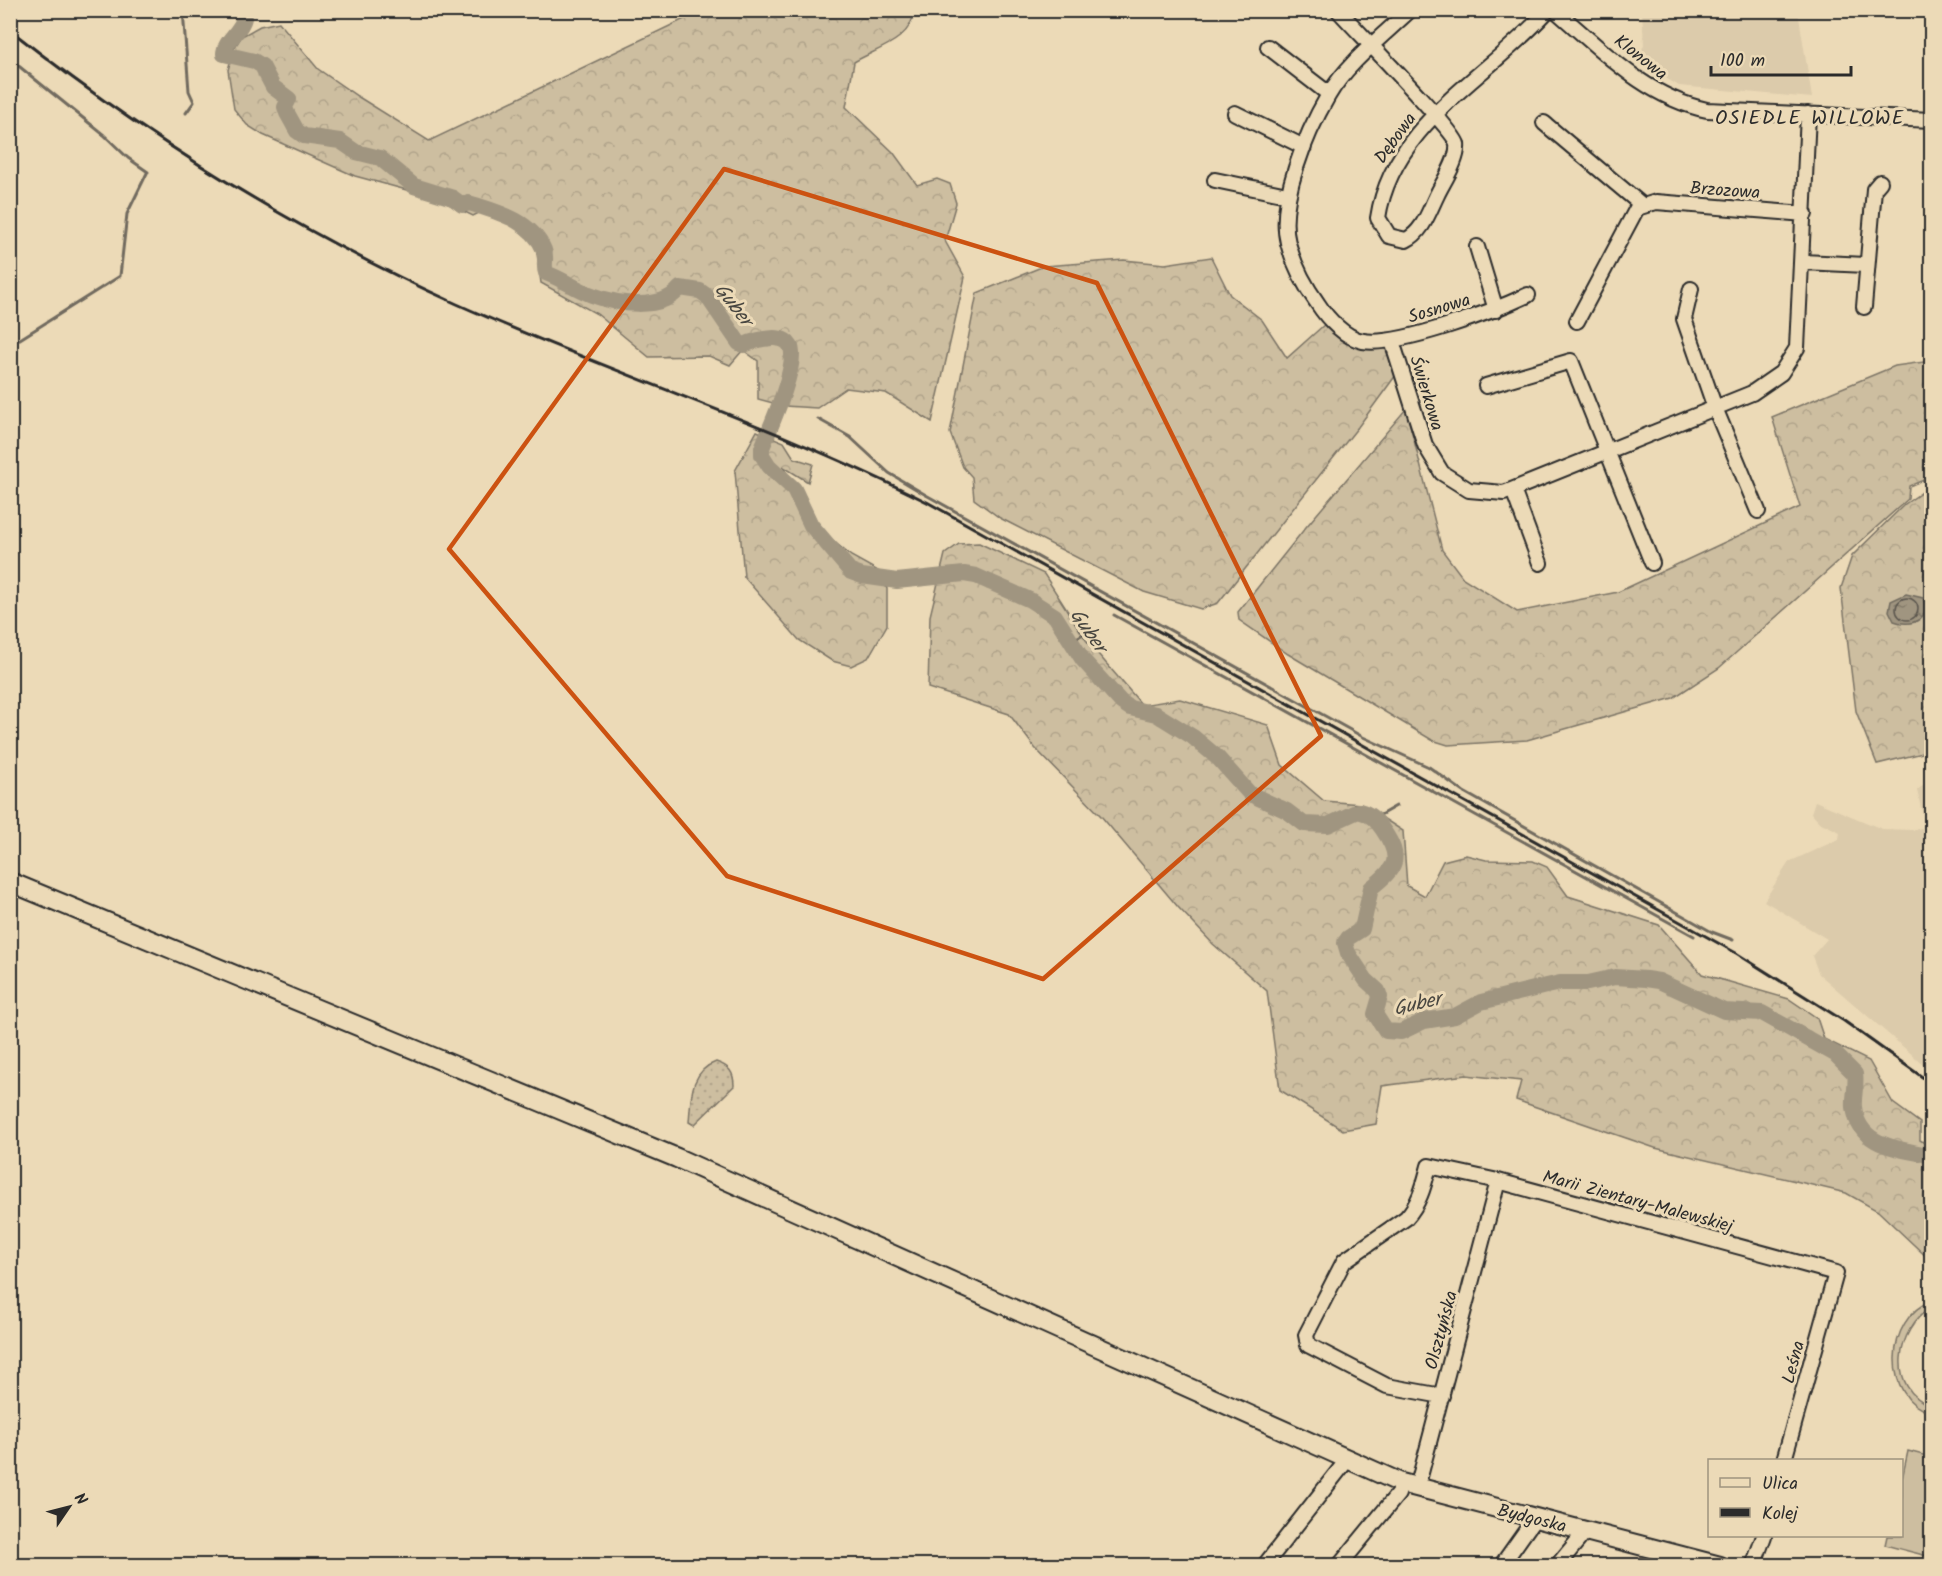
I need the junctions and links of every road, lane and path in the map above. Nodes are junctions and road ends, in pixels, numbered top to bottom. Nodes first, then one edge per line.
1 (1338, 10) edge
2 (1410, 10) edge
3 (1548, 10) edge
4 (1555, 10) edge
5 (1268, 47) dead end
6 (1372, 47) junction
7 (1329, 94) junction
8 (1235, 113) dead end
9 (1808, 114) junction
10 (1435, 115) junction
11 (1932, 120) edge
12 (1545, 123) dead end
13 (1304, 147) junction
14 (1215, 180) dead end
15 (1880, 182) dead end
16 (1287, 195) junction
17 (1643, 206) junction
18 (1805, 214) junction
19 (1477, 247) dead end
20 (1803, 261) junction
21 (1866, 265) junction
22 (1691, 289) dead end
23 (1528, 295) dead end
24 (1864, 307) dead end
25 (1496, 310) junction
26 (1577, 321) dead end
27 (1392, 341) junction
28 (1486, 386) dead end
29 (1715, 408) junction
30 (1607, 451) junction
31 (1513, 489) junction
32 (1758, 511) dead end
33 (1540, 563) dead end
34 (1652, 563) dead end
35 (10, 882) edge
36 (1498, 1181) junction
37 (1836, 1274) joint
38 (1442, 1396) junction
39 (1785, 1459) edge
40 (1347, 1460) junction
41 (1409, 1486) junction
42 (1535, 1518) junction
43 (1585, 1532) junction
44 (1764, 1537) edge
45 (1717, 1565) edge
46 (1264, 1566) edge
47 (1339, 1566) edge
48 (1501, 1566) edge
49 (1557, 1566) edge
50 (1753, 1566) edge

1 - 6 street
2 - 6 street, Świerkowa
3 - 10 street, Dębowa
4 - 9 street, Klonowa
5 - 7 street
6 - 7 street, Świerkowa
6 - 10 street
7 - 13 street, Świerkowa
8 - 13 street
9 - 11 street, Klonowa
9 - 18 street, Świerkowa
10 - 10 street, Dębowa
12 - 17 street
13 - 16 street, Świerkowa
14 - 16 street
15 - 21 street
16 - 27 street, Świerkowa
17 - 18 street, Brzozowa
17 - 26 street
18 - 20 street, Świerkowa
19 - 25 street, Sosnowa
20 - 21 street
20 - 29 street, Świerkowa
21 - 24 street
22 - 29 street
23 - 25 street, Sosnowa
25 - 27 street, Sosnowa
27 - 31 street, Świerkowa
28 - 30 street
29 - 30 street, Świerkowa
29 - 32 street
30 - 31 street, Świerkowa
30 - 34 street
31 - 33 street
35 - 40 main road, Bydgoska
36 - 37 street, Marii Zientary-Malewskiej
36 - 38 street, Olsztyńska
36 - 38 street, Marii Zientary-Malewskiej
37 - 39 street, Leśna
38 - 41 street, Olsztyńska
40 - 41 main road, Bydgoska
40 - 46 street
41 - 42 main road, Bydgoska
41 - 47 street, Olsztyńska
42 - 43 main road, Bydgoska
42 - 48 street
43 - 45 main road, Bydgoska
43 - 49 street
44 - 50 street

